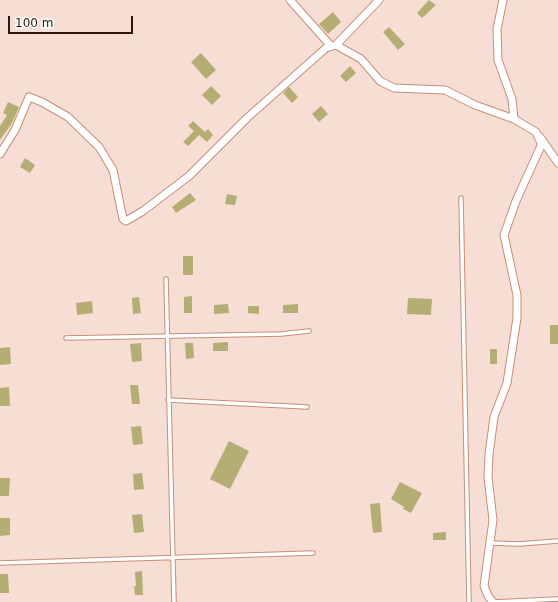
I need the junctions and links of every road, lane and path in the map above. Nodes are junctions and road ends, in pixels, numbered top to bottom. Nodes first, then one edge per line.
1 (290, 0) edge
2 (503, 0) edge
3 (374, 1) edge
4 (333, 45) junction
5 (514, 119) junction
6 (536, 132) junction
7 (0, 154) edge
8 (558, 163) edge
9 (461, 198) dead end
10 (166, 279) dead end
11 (309, 331) dead end
12 (167, 336) junction
13 (66, 338) dead end
14 (168, 400) junction
15 (307, 407) dead end
16 (558, 541) edge
17 (490, 543) junction
18 (312, 553) dead end
19 (172, 557) junction
20 (0, 562) edge
21 (558, 599) edge
22 (174, 602) edge
23 (469, 602) edge
24 (493, 602) edge

1 - 4 street
2 - 5 street
3 - 4 street
4 - 5 street
4 - 7 street
5 - 6 street
6 - 8 street
6 - 17 street
9 - 23 lane
10 - 12 lane
11 - 12 lane
12 - 13 lane
12 - 14 lane
14 - 15 lane
14 - 19 lane
16 - 17 lane
17 - 24 street
18 - 19 lane
19 - 20 lane
19 - 22 lane
21 - 24 lane

